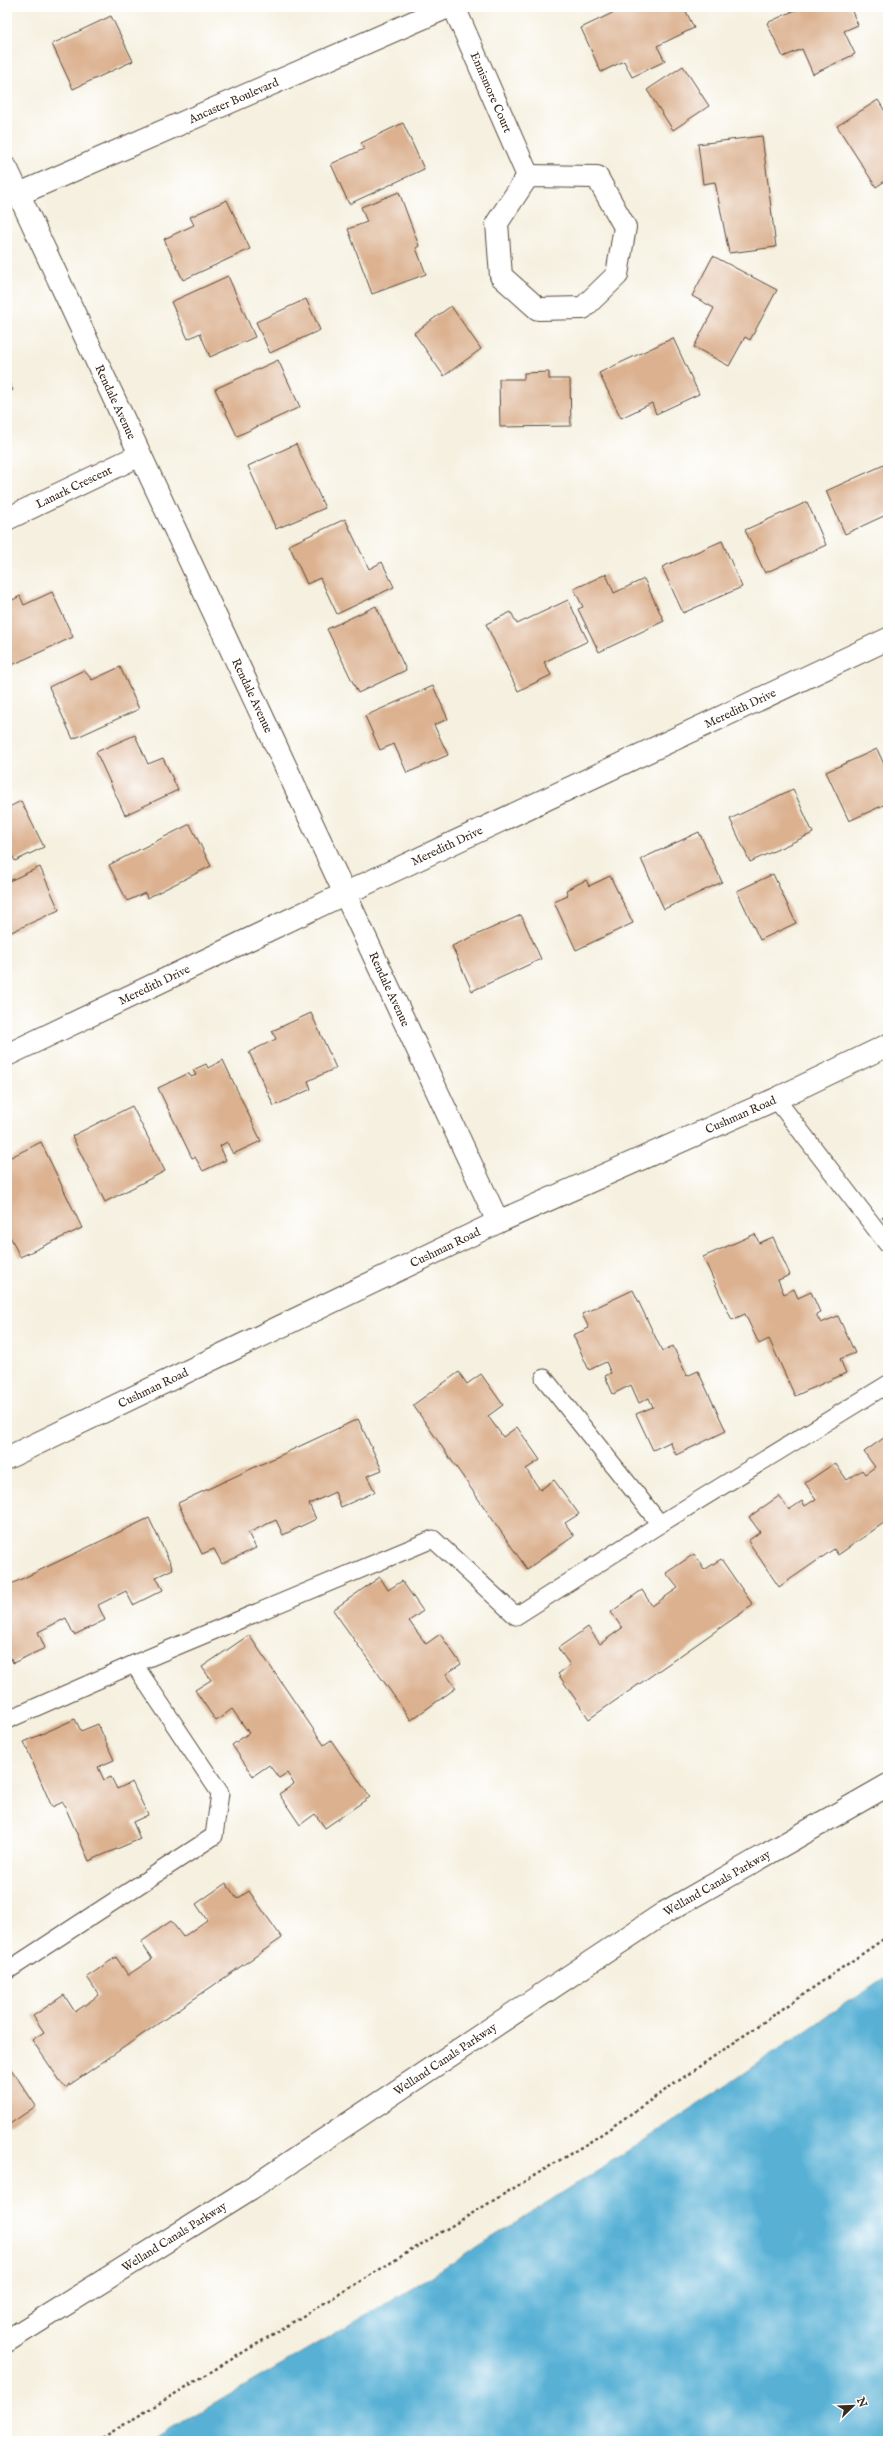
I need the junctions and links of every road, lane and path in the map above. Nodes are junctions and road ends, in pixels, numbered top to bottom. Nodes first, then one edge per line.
1 (448, 7) edge
2 (454, 7) edge
3 (7, 169) edge
4 (528, 176) junction
5 (19, 194) junction
6 (140, 455) junction
7 (7, 519) edge
8 (888, 639) edge
9 (346, 893) junction
10 (888, 1045) edge
11 (7, 1055) edge
12 (776, 1099) junction
13 (498, 1222) junction
14 (888, 1245) edge
15 (544, 1378) dead end
16 (888, 1384) edge
17 (7, 1458) edge
18 (660, 1524) junction
19 (134, 1664) junction
20 (7, 1720) edge
21 (888, 1785) edge
22 (888, 1936) edge
23 (7, 1971) edge
24 (7, 2341) edge
25 (97, 2441) edge

1 - 5 street, Ancaster Boulevard
2 - 4 street, Ennismore Court
3 - 5 street, Rendale Avenue
4 - 4 street
5 - 6 street, Rendale Avenue
6 - 7 street, Lanark Crescent
6 - 9 street, Rendale Avenue
8 - 9 street, Meredith Drive
9 - 11 street, Meredith Drive
9 - 13 street, Rendale Avenue
10 - 12 street, Cushman Road
12 - 13 street, Cushman Road
12 - 14 lane
13 - 17 street, Cushman Road
15 - 18 lane
16 - 18 lane
18 - 19 lane
19 - 20 lane
19 - 23 lane
21 - 24 street, Welland Canals Parkway
22 - 25 path

